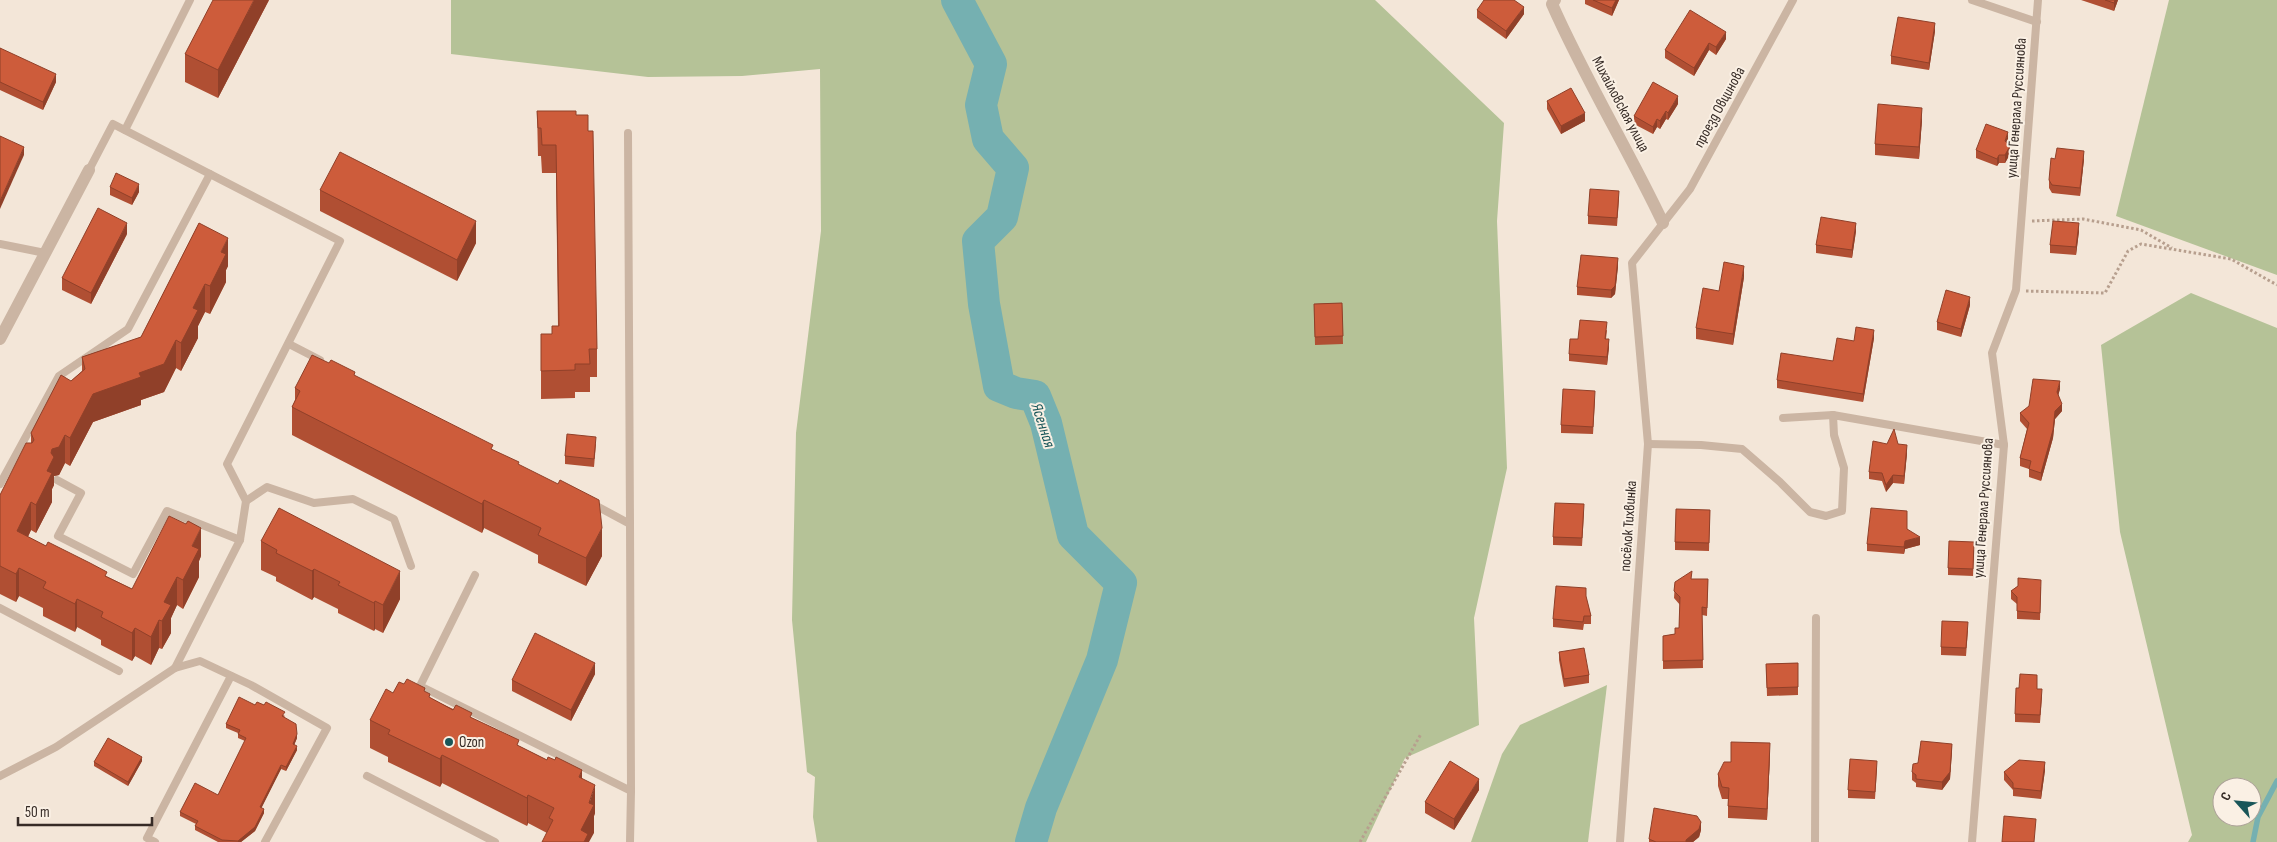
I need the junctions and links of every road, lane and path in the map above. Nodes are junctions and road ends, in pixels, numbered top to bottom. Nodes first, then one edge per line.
1 (190, 0) edge
2 (1793, 0) edge
3 (1972, 0) edge
4 (2038, 0) edge
5 (1551, 1) edge
6 (2037, 22) junction
7 (124, 130) junction
8 (628, 133) dead end
9 (89, 170) joint
10 (210, 174) junction
11 (2021, 221) junction
12 (1663, 223) junction
13 (0, 244) edge
14 (2176, 250) junction
15 (45, 253) junction
16 (2277, 285) edge
17 (2016, 290) junction
18 (0, 339) edge
19 (289, 344) junction
20 (324, 362) edge
21 (1833, 415) junction
22 (1783, 418) dead end
23 (1648, 444) junction
24 (2004, 444) junction
25 (57, 480) edge
26 (0, 484) edge
27 (246, 501) junction
28 (586, 501) edge
29 (630, 524) junction
30 (240, 540) junction
31 (411, 566) dead end
32 (475, 575) dead end
33 (0, 608) edge
34 (1816, 618) dead end
35 (175, 668) junction
36 (119, 671) dead end
37 (232, 676) junction
38 (1421, 734) dead end
39 (0, 776) edge
40 (367, 776) dead end
41 (631, 790) junction
42 (155, 842) edge
43 (265, 842) edge
44 (495, 842) edge
45 (630, 842) edge
46 (1360, 842) edge
47 (1620, 842) edge
48 (1815, 842) edge
49 (1972, 842) edge

1 - 7 lane
2 - 12 lane, проезд Овцинова
3 - 6 lane
4 - 6 lane, улица Генерала Руссиянова
5 - 12 street, Михайловская улица
6 - 11 lane, улица Генерала Руссиянова
7 - 9 lane
7 - 10 lane
8 - 29 lane
9 - 15 street
10 - 19 lane
10 - 26 lane
11 - 14 path
11 - 17 lane, улица Генерала Руссиянова
12 - 23 lane, посёлок Тихвинка
13 - 15 lane
14 - 16 path
14 - 17 path
15 - 18 street
17 - 24 lane, улица Генерала Руссиянова
19 - 20 lane
19 - 27 lane
21 - 22 lane
21 - 23 lane
21 - 24 lane
23 - 47 lane, посёлок Тихвинка
24 - 49 lane, улица Генерала Руссиянова
25 - 30 lane
27 - 30 lane
27 - 31 lane
28 - 29 lane
29 - 41 lane
30 - 35 lane
32 - 41 lane
33 - 36 lane
34 - 48 lane
35 - 37 lane
35 - 39 lane
37 - 42 lane
37 - 43 lane
38 - 46 path
40 - 44 lane
41 - 45 lane

